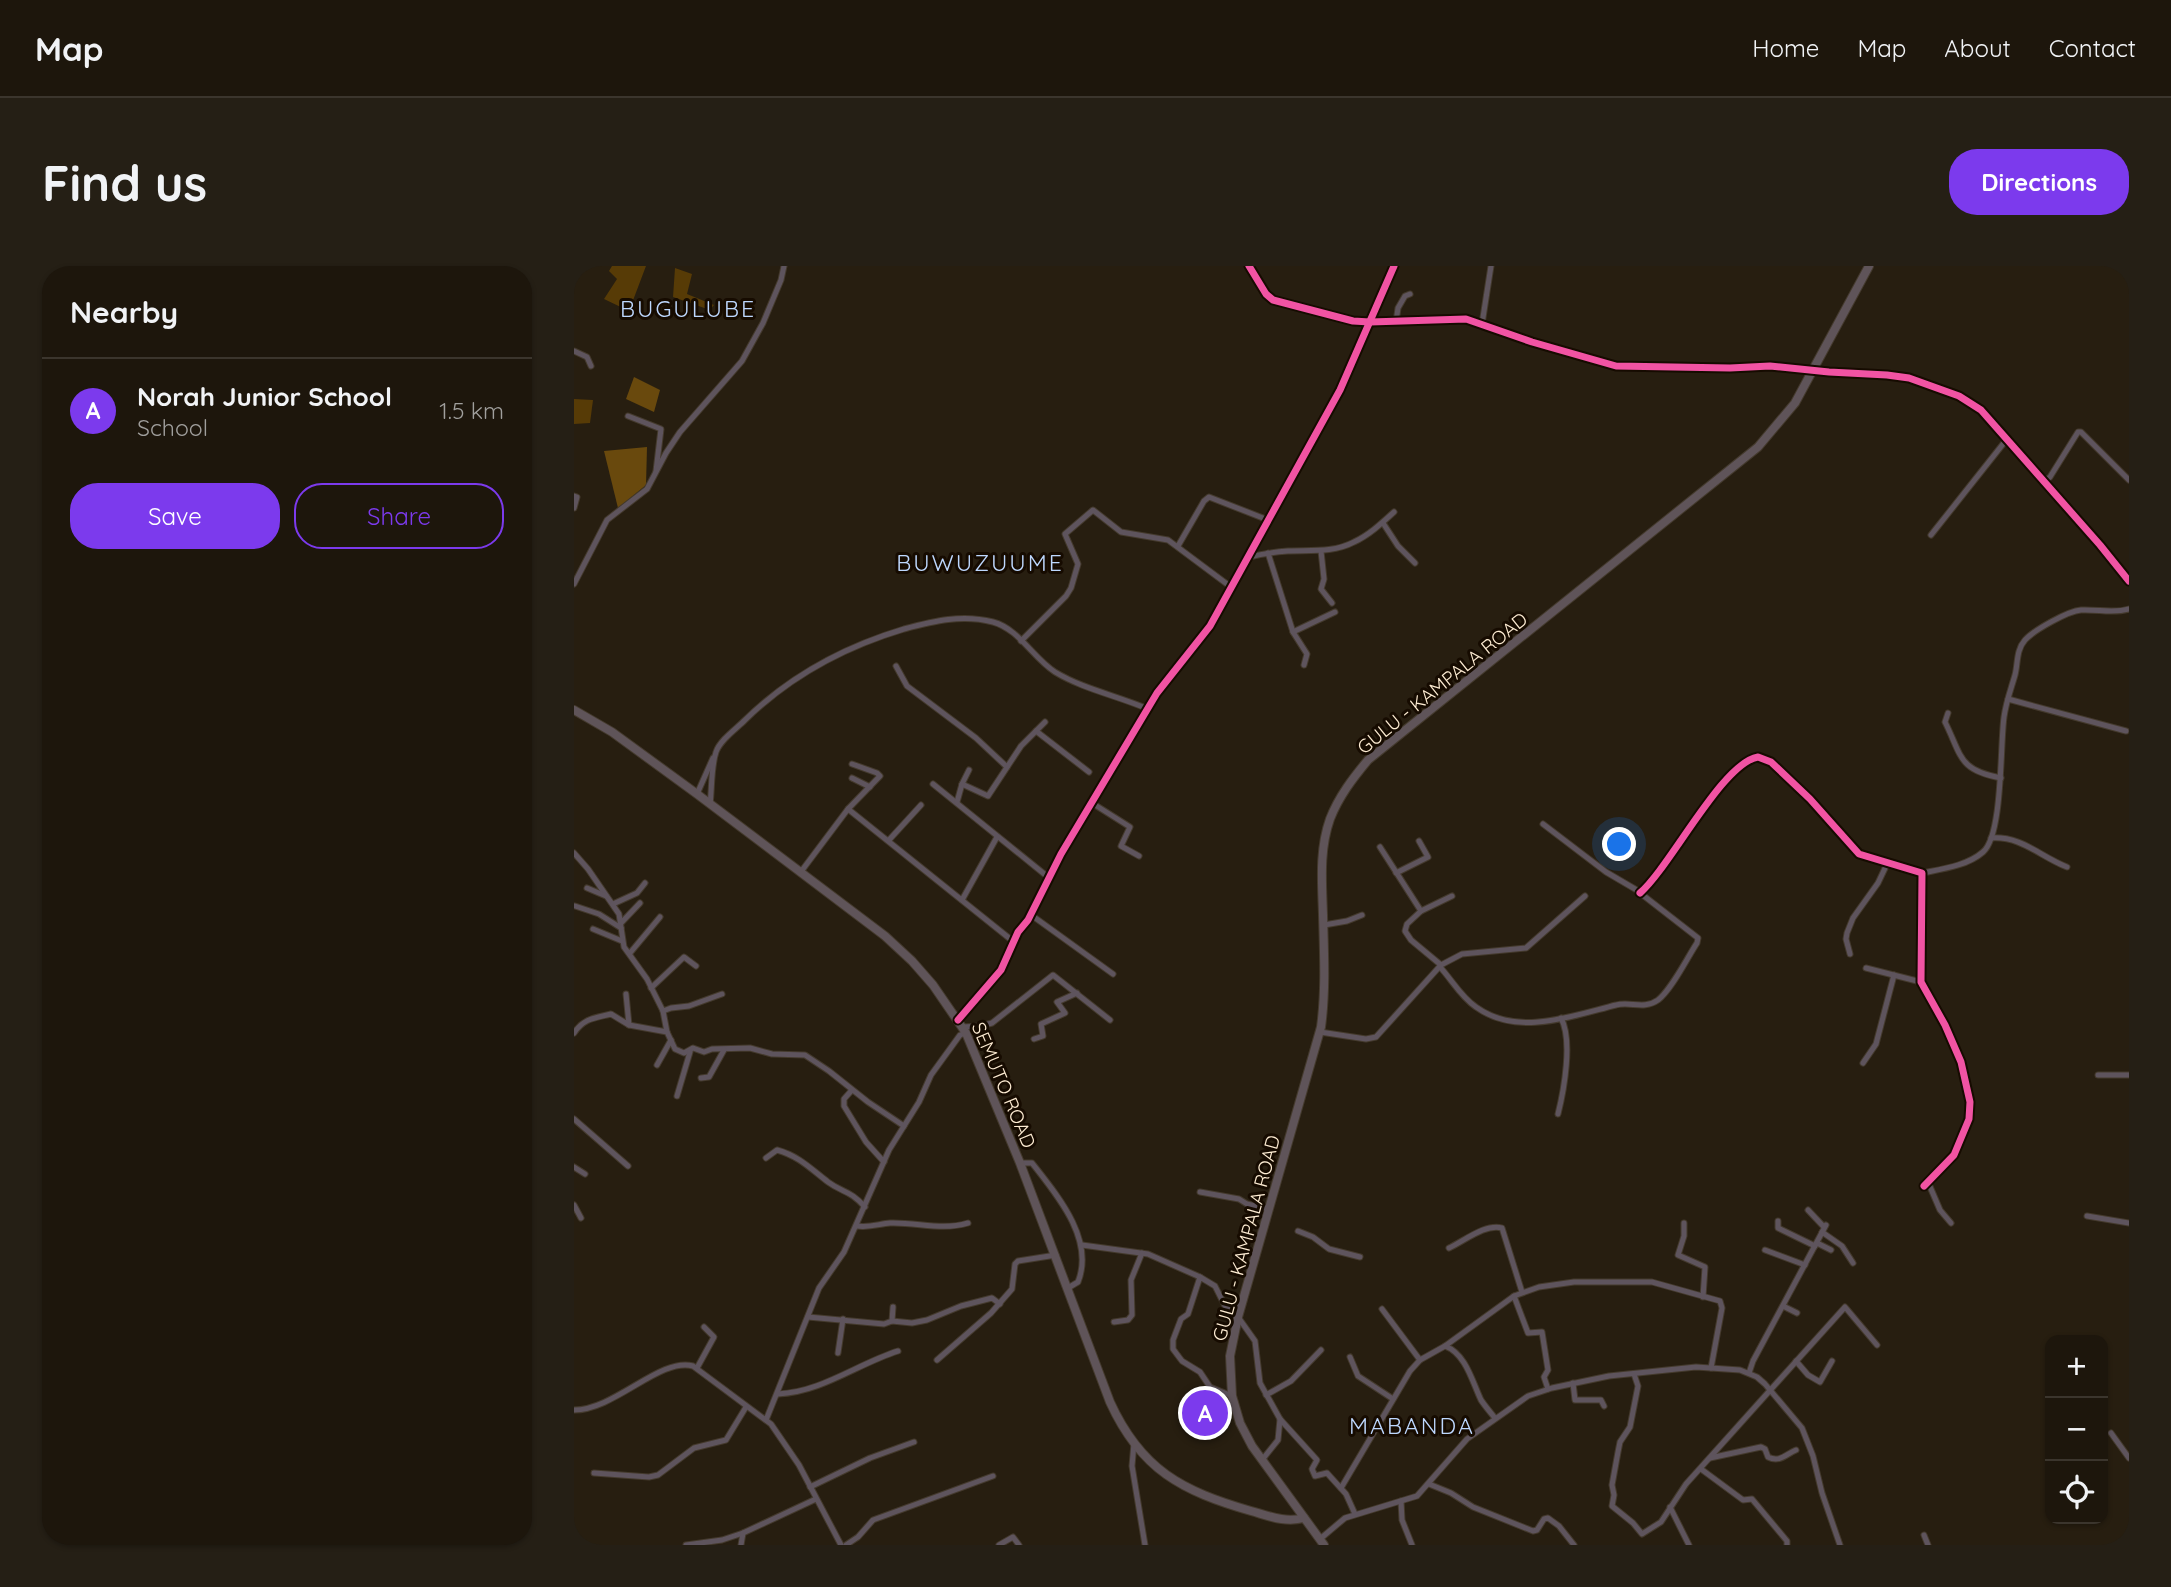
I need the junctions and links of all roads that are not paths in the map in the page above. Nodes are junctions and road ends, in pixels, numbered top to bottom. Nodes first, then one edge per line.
1 (784, 266) edge
2 (1249, 266) edge
3 (1491, 266) edge
4 (1869, 266) edge
5 (1392, 267) edge
6 (1407, 293) dead end
7 (1396, 321) junction
8 (1370, 323) junction
9 (1482, 324) junction
10 (574, 351) edge
11 (591, 366) dead end
12 (1813, 371) junction
13 (628, 416) dead end
14 (2007, 439) junction
15 (656, 474) junction
16 (2129, 480) edge
17 (2045, 481) junction
18 (574, 496) edge
19 (574, 508) edge
20 (1394, 512) dead end
21 (1269, 520) junction
22 (1383, 523) junction
23 (1931, 535) dead end
24 (1178, 546) junction
25 (1321, 551) junction
26 (1268, 553) junction
27 (1249, 557) junction
28 (1416, 563) dead end
29 (2129, 581) edge
30 (574, 584) edge
31 (1231, 587) junction
32 (1332, 603) dead end
33 (2129, 609) edge
34 (1335, 612) dead end
35 (1293, 632) junction
36 (1021, 641) junction
37 (1304, 665) dead end
38 (896, 666) dead end
39 (2008, 699) junction
40 (1148, 709) junction
41 (574, 710) edge
42 (1948, 713) dead end
43 (1045, 722) dead end
44 (1036, 731) junction
45 (2126, 731) dead end
46 (716, 752) junction
47 (852, 764) dead end
48 (1007, 767) junction
49 (969, 770) dead end
50 (1089, 772) dead end
51 (852, 778) dead end
52 (2001, 778) junction
53 (933, 784) dead end
54 (962, 784) junction
55 (870, 787) junction
56 (697, 794) junction
57 (957, 802) junction
58 (1092, 803) junction
59 (710, 805) junction
60 (921, 805) dead end
61 (848, 809) junction
62 (1543, 824) dead end
63 (997, 837) junction
64 (1991, 838) junction
65 (888, 840) junction
66 (1419, 841) dead end
67 (1380, 847) dead end
68 (574, 853) edge
69 (1139, 856) dead end
70 (1887, 864) junction
71 (2067, 867) dead end
72 (800, 873) junction
73 (1396, 873) junction
74 (1922, 873) junction
75 (1048, 877) junction
76 (645, 883) dead end
77 (587, 888) dead end
78 (1640, 893) junction
79 (1452, 896) dead end
80 (1585, 896) dead end
81 (608, 897) junction
82 (962, 900) junction
83 (640, 903) dead end
84 (613, 904) junction
85 (575, 906) edge
86 (1422, 911) junction
87 (1031, 912) junction
88 (1363, 915) dead end
89 (660, 917) dead end
90 (621, 925) junction
91 (1324, 925) junction
92 (593, 929) dead end
93 (622, 941) junction
94 (1014, 942) junction
95 (630, 953) junction
96 (1850, 954) dead end
97 (696, 966) dead end
98 (1441, 966) junction
99 (1866, 968) dead end
100 (1113, 974) dead end
101 (1894, 975) junction
102 (1921, 982) junction
103 (651, 988) junction
104 (1077, 993) junction
105 (626, 994) dead end
106 (722, 994) dead end
107 (663, 1011) junction
108 (1561, 1018) junction
109 (1110, 1020) dead end
110 (629, 1026) junction
111 (962, 1027) junction
112 (667, 1032) junction
113 (1320, 1032) junction
114 (574, 1033) edge
115 (1034, 1039) dead end
116 (671, 1040) junction
117 (724, 1050) junction
118 (690, 1052) junction
119 (1863, 1063) dead end
120 (657, 1065) dead end
121 (2098, 1075) dead end
122 (2129, 1075) edge
123 (701, 1078) dead end
124 (852, 1090) junction
125 (677, 1096) dead end
126 (1558, 1114) dead end
127 (574, 1119) edge
128 (904, 1126) junction
129 (765, 1158) dead end
130 (884, 1162) junction
131 (1020, 1163) junction
132 (628, 1166) dead end
133 (574, 1167) edge
134 (585, 1174) dead end
135 (1200, 1192) dead end
136 (574, 1205) edge
137 (865, 1207) junction
138 (1269, 1209) junction
139 (1808, 1210) dead end
140 (2087, 1216) dead end
141 (581, 1218) dead end
142 (1778, 1221) dead end
143 (968, 1223) dead end
144 (1684, 1223) dead end
145 (1951, 1223) dead end
146 (2129, 1223) edge
147 (857, 1226) junction
148 (1824, 1228) junction
149 (1298, 1231) dead end
150 (1082, 1245) junction
151 (1816, 1245) junction
152 (1449, 1248) dead end
153 (1765, 1250) dead end
154 (1831, 1250) dead end
155 (1142, 1253) junction
156 (1056, 1255) junction
157 (1360, 1257) dead end
158 (1853, 1263) dead end
159 (1805, 1265) junction
160 (1200, 1277) junction
161 (1068, 1289) junction
162 (1522, 1292) junction
163 (1514, 1296) junction
164 (1703, 1297) junction
165 (1000, 1304) junction
166 (1783, 1306) junction
167 (893, 1307) dead end
168 (1382, 1309) dead end
169 (1797, 1313) dead end
170 (808, 1317) junction
171 (1238, 1317) junction
172 (843, 1319) junction
173 (892, 1321) junction
174 (1114, 1322) dead end
175 (704, 1327) dead end
176 (1877, 1345) dead end
177 (1445, 1346) junction
178 (1321, 1350) dead end
179 (898, 1351) dead end
180 (838, 1353) dead end
181 (1350, 1357) dead end
182 (937, 1360) dead end
183 (1420, 1360) junction
184 (1832, 1361) dead end
185 (1796, 1362) junction
186 (697, 1368) junction
187 (1711, 1368) junction
188 (1749, 1373) junction
189 (1634, 1374) junction
190 (1573, 1383) junction
191 (1548, 1389) junction
192 (1771, 1392) junction
193 (778, 1394) junction
194 (1266, 1395) junction
195 (1231, 1396) junction
196 (1393, 1399) junction
197 (1604, 1406) dead end
198 (746, 1407) junction
199 (574, 1410) edge
200 (1495, 1418) junction
201 (1280, 1419) junction
202 (766, 1420) junction
203 (2112, 1433) dead end
204 (914, 1442) dead end
205 (1134, 1443) junction
206 (1796, 1450) dead end
207 (1710, 1458) junction
208 (2129, 1458) edge
209 (1262, 1460) junction
210 (1701, 1469) junction
211 (594, 1474) dead end
212 (993, 1476) dead end
213 (1429, 1483) junction
214 (810, 1487) junction
215 (1342, 1488) junction
216 (817, 1499) junction
217 (1401, 1502) junction
218 (1670, 1507) junction
219 (1301, 1514) junction
220 (1355, 1514) junction
221 (743, 1532) junction
222 (1924, 1535) dead end
223 (1322, 1542) edge
224 (696, 1544) edge
225 (685, 1545) edge
226 (741, 1545) edge
227 (841, 1545) edge
228 (846, 1545) edge
229 (999, 1545) edge
230 (1019, 1545) edge
231 (1145, 1545) edge
232 (1412, 1545) edge
233 (1574, 1545) edge
234 (1689, 1545) edge
235 (1787, 1545) edge
236 (1840, 1545) edge
237 (1928, 1545) edge

1 - 15 street
2 - 8 street
3 - 9 street
4 - 12 main road, GULU - KAMPALA ROAD
5 - 8 street
6 - 7 street
7 - 8 street
7 - 9 street
8 - 21 street
9 - 12 street
10 - 11 street
12 - 14 street
12 - 91 main road, GULU - KAMPALA ROAD
13 - 15 street
14 - 17 street
14 - 23 street
15 - 30 street
16 - 17 street
17 - 29 street
18 - 19 street
20 - 22 street
21 - 24 street
21 - 27 street
22 - 25 street
22 - 28 street
24 - 31 street
24 - 36 street
25 - 26 street
25 - 32 street
26 - 27 street
26 - 35 street
27 - 31 street
31 - 40 street
33 - 39 street
34 - 35 street
35 - 37 street
36 - 40 street
36 - 46 street
38 - 48 street
39 - 45 street
39 - 52 street
40 - 58 street
41 - 56 main road, SEMUTO ROAD
42 - 52 street
43 - 44 street
44 - 48 street
44 - 50 street
46 - 56 street
46 - 59 street
47 - 55 street
48 - 54 street
49 - 54 street
51 - 55 street
52 - 64 street
53 - 57 street
54 - 57 street
55 - 61 street
56 - 59 main road, SEMUTO ROAD
57 - 63 street
58 - 69 street
58 - 75 street
59 - 72 main road, SEMUTO ROAD
60 - 65 street
61 - 65 street
61 - 72 street
62 - 78 street
63 - 75 street
63 - 82 street
64 - 71 street
64 - 74 street
65 - 82 street
66 - 73 street
67 - 73 street
68 - 81 street
70 - 74 street
70 - 78 street
70 - 96 street
72 - 111 main road, SEMUTO ROAD
73 - 86 street
74 - 102 street
75 - 87 street
76 - 84 street
77 - 81 street
78 - 108 street
79 - 86 street
80 - 98 street
81 - 84 street
82 - 94 street
83 - 90 street
84 - 90 street
85 - 90 street
86 - 98 street
87 - 94 street
87 - 100 street
88 - 91 street
89 - 95 street
90 - 93 street
91 - 113 main road, GULU - KAMPALA ROAD
92 - 93 street
93 - 95 street
94 - 111 street
95 - 103 street
97 - 103 street
98 - 108 street
98 - 113 street
99 - 101 street
101 - 102 street
101 - 119 street
102 - 145 street
103 - 107 street
104 - 109 street
104 - 111 street
104 - 115 street
105 - 110 street
106 - 107 street
107 - 112 street
108 - 126 street
110 - 112 street
110 - 114 street
111 - 128 street
111 - 131 main road, SEMUTO ROAD
112 - 116 street
113 - 138 main road, GULU - KAMPALA ROAD
116 - 118 street
116 - 120 street
117 - 118 street
117 - 123 street
117 - 124 street
118 - 125 street
121 - 122 street
124 - 128 street
124 - 130 street
127 - 132 street
128 - 130 street
129 - 137 street
130 - 137 street
131 - 150 street
131 - 156 main road, SEMUTO ROAD
133 - 134 street
135 - 138 street
136 - 141 street
137 - 147 street
138 - 171 main road, GULU - KAMPALA ROAD
139 - 148 street
140 - 146 street
142 - 151 street
143 - 147 street
144 - 164 street
147 - 170 street
148 - 151 street
148 - 158 street
149 - 157 street
150 - 155 street
150 - 161 street
151 - 154 street
151 - 159 street
152 - 162 street
153 - 159 street
155 - 160 street
155 - 174 street
156 - 161 main road, SEMUTO ROAD
156 - 165 street
159 - 166 street
160 - 171 street
160 - 195 street
161 - 205 main road, SEMUTO ROAD
162 - 163 street
162 - 164 street
163 - 177 street
163 - 191 street
164 - 187 street
165 - 173 street
165 - 182 street
166 - 169 street
166 - 188 street
167 - 173 street
168 - 183 street
170 - 172 street
170 - 193 street
171 - 194 street
171 - 195 main road, GULU - KAMPALA ROAD
172 - 173 street
172 - 180 street
175 - 186 street
176 - 185 street
177 - 183 street
177 - 200 street
178 - 194 street
179 - 193 street
181 - 196 street
183 - 196 street
184 - 185 street
185 - 192 street
186 - 198 street
186 - 199 street
187 - 188 street
187 - 189 street
188 - 192 street
189 - 190 street
189 - 218 street
190 - 191 street
190 - 197 street
191 - 200 street
192 - 207 street
192 - 236 street
193 - 202 street
194 - 201 street
195 - 209 main road, GULU - KAMPALA ROAD
196 - 215 street
198 - 202 street
198 - 211 street
200 - 213 street
201 - 209 street
201 - 215 street
202 - 214 street
203 - 208 street
204 - 214 street
205 - 219 main road, SEMUTO ROAD
205 - 231 street
206 - 207 street
207 - 210 street
209 - 219 main road, GULU - KAMPALA ROAD
210 - 218 street
210 - 235 street
212 - 228 street
213 - 217 street
213 - 233 street
214 - 216 street
215 - 220 street
216 - 221 street
216 - 227 street
217 - 220 street
217 - 232 street
218 - 234 street
219 - 223 main road, GULU - KAMPALA ROAD
220 - 223 street
221 - 224 street
221 - 226 street
222 - 237 street
224 - 225 street
229 - 230 street

